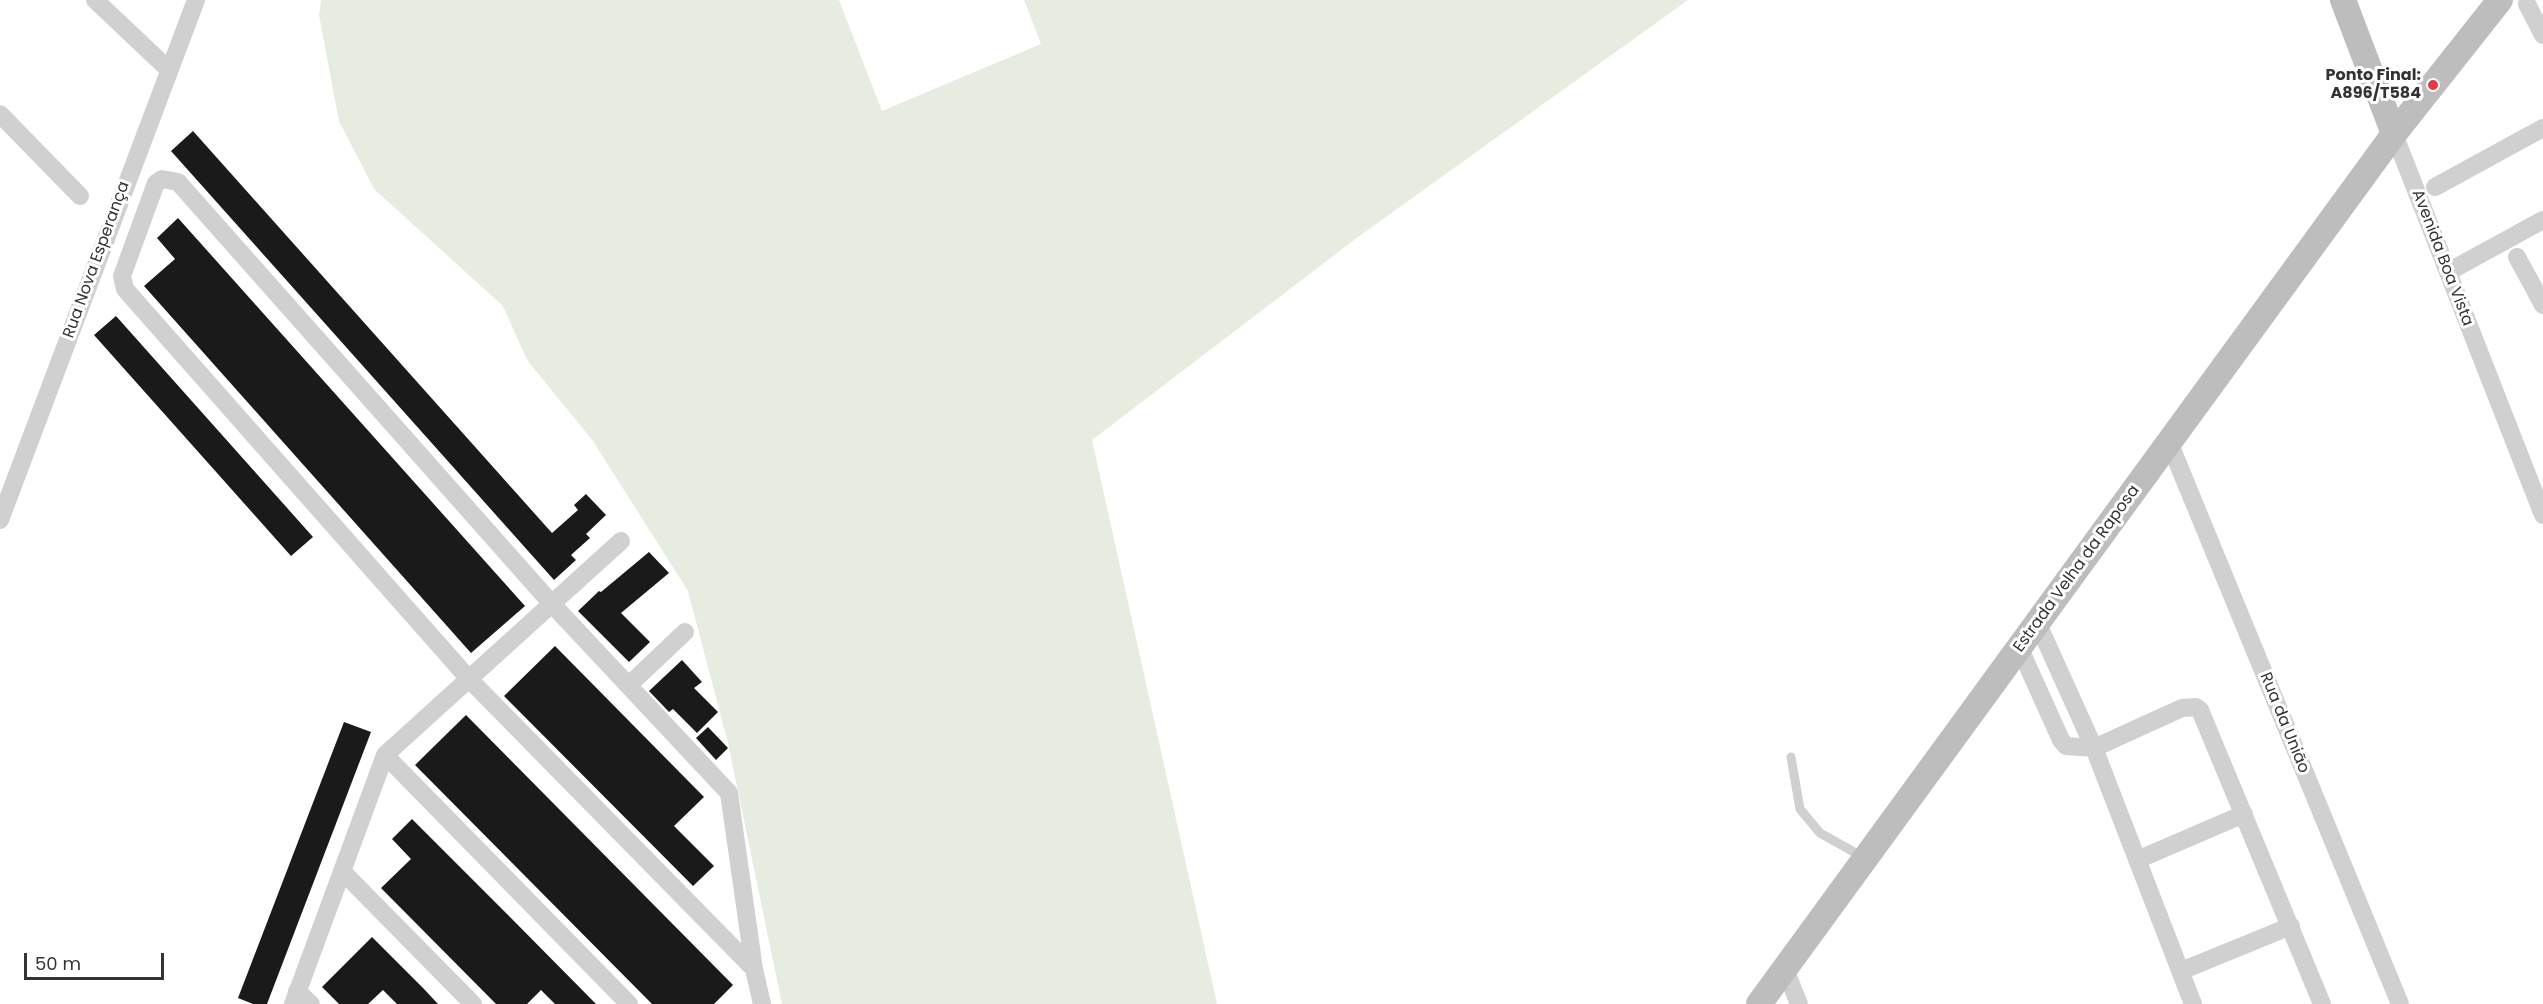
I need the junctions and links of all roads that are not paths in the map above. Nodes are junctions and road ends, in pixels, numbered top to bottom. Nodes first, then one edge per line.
1 (95, 0) edge
2 (196, 0) edge
3 (2343, 0) edge
4 (2500, 0) edge
5 (2527, 4) dead end
6 (2543, 35) edge
7 (168, 69) junction
8 (0, 114) edge
9 (2543, 128) edge
10 (2394, 134) junction
11 (2435, 188) dead end
12 (80, 196) dead end
13 (2543, 220) edge
14 (2517, 257) dead end
15 (2448, 272) junction
16 (2543, 304) edge
17 (2169, 442) junction
18 (2543, 515) edge
19 (0, 520) edge
20 (621, 541) dead end
21 (552, 604) junction
22 (2038, 624) junction
23 (685, 632) dead end
24 (2020, 649) junction
25 (469, 679) junction
26 (629, 685) junction
27 (2094, 748) junction
28 (385, 755) junction
29 (1791, 757) dead end
30 (2244, 814) junction
31 (1865, 859) junction
32 (2137, 860) junction
33 (342, 871) junction
34 (2291, 926) junction
35 (754, 969) junction
36 (1785, 969) junction
37 (2181, 971) junction
38 (295, 997) edge
39 (311, 1004) edge
40 (473, 1004) edge
41 (629, 1004) edge
42 (762, 1004) edge
43 (1759, 1004) edge
44 (1799, 1004) edge
45 (2193, 1004) edge
46 (2322, 1004) edge
47 (2400, 1004) edge

1 - 7 street
2 - 7 street, Rua Nova Esperança
3 - 10 street, Avenida Boa Vista
4 - 10 street, Estrada Velha da Raposa
5 - 6 street
7 - 19 street, Rua Nova Esperança
8 - 12 street
9 - 11 street
10 - 15 street, Avenida Boa Vista
10 - 17 street, Estrada Velha da Raposa
13 - 15 street
14 - 16 street
15 - 18 street, Avenida Boa Vista
17 - 22 street, Estrada Velha da Raposa
17 - 47 street, Rua da União
20 - 21 street
21 - 25 street
21 - 25 street
21 - 26 street
22 - 24 street, Estrada Velha da Raposa
22 - 27 street
23 - 26 street
24 - 27 street
24 - 31 street, Estrada Velha da Raposa
25 - 28 street
25 - 35 street
26 - 35 street
27 - 30 street
27 - 32 street
28 - 33 street
28 - 41 street
29 - 31 lane
30 - 32 street
30 - 34 street
31 - 36 street, Estrada Velha da Raposa
32 - 37 street
33 - 38 street
33 - 40 street
34 - 37 street
34 - 46 street
35 - 42 street
36 - 43 street, Estrada Velha da Raposa
36 - 44 street
37 - 45 street
38 - 39 street

